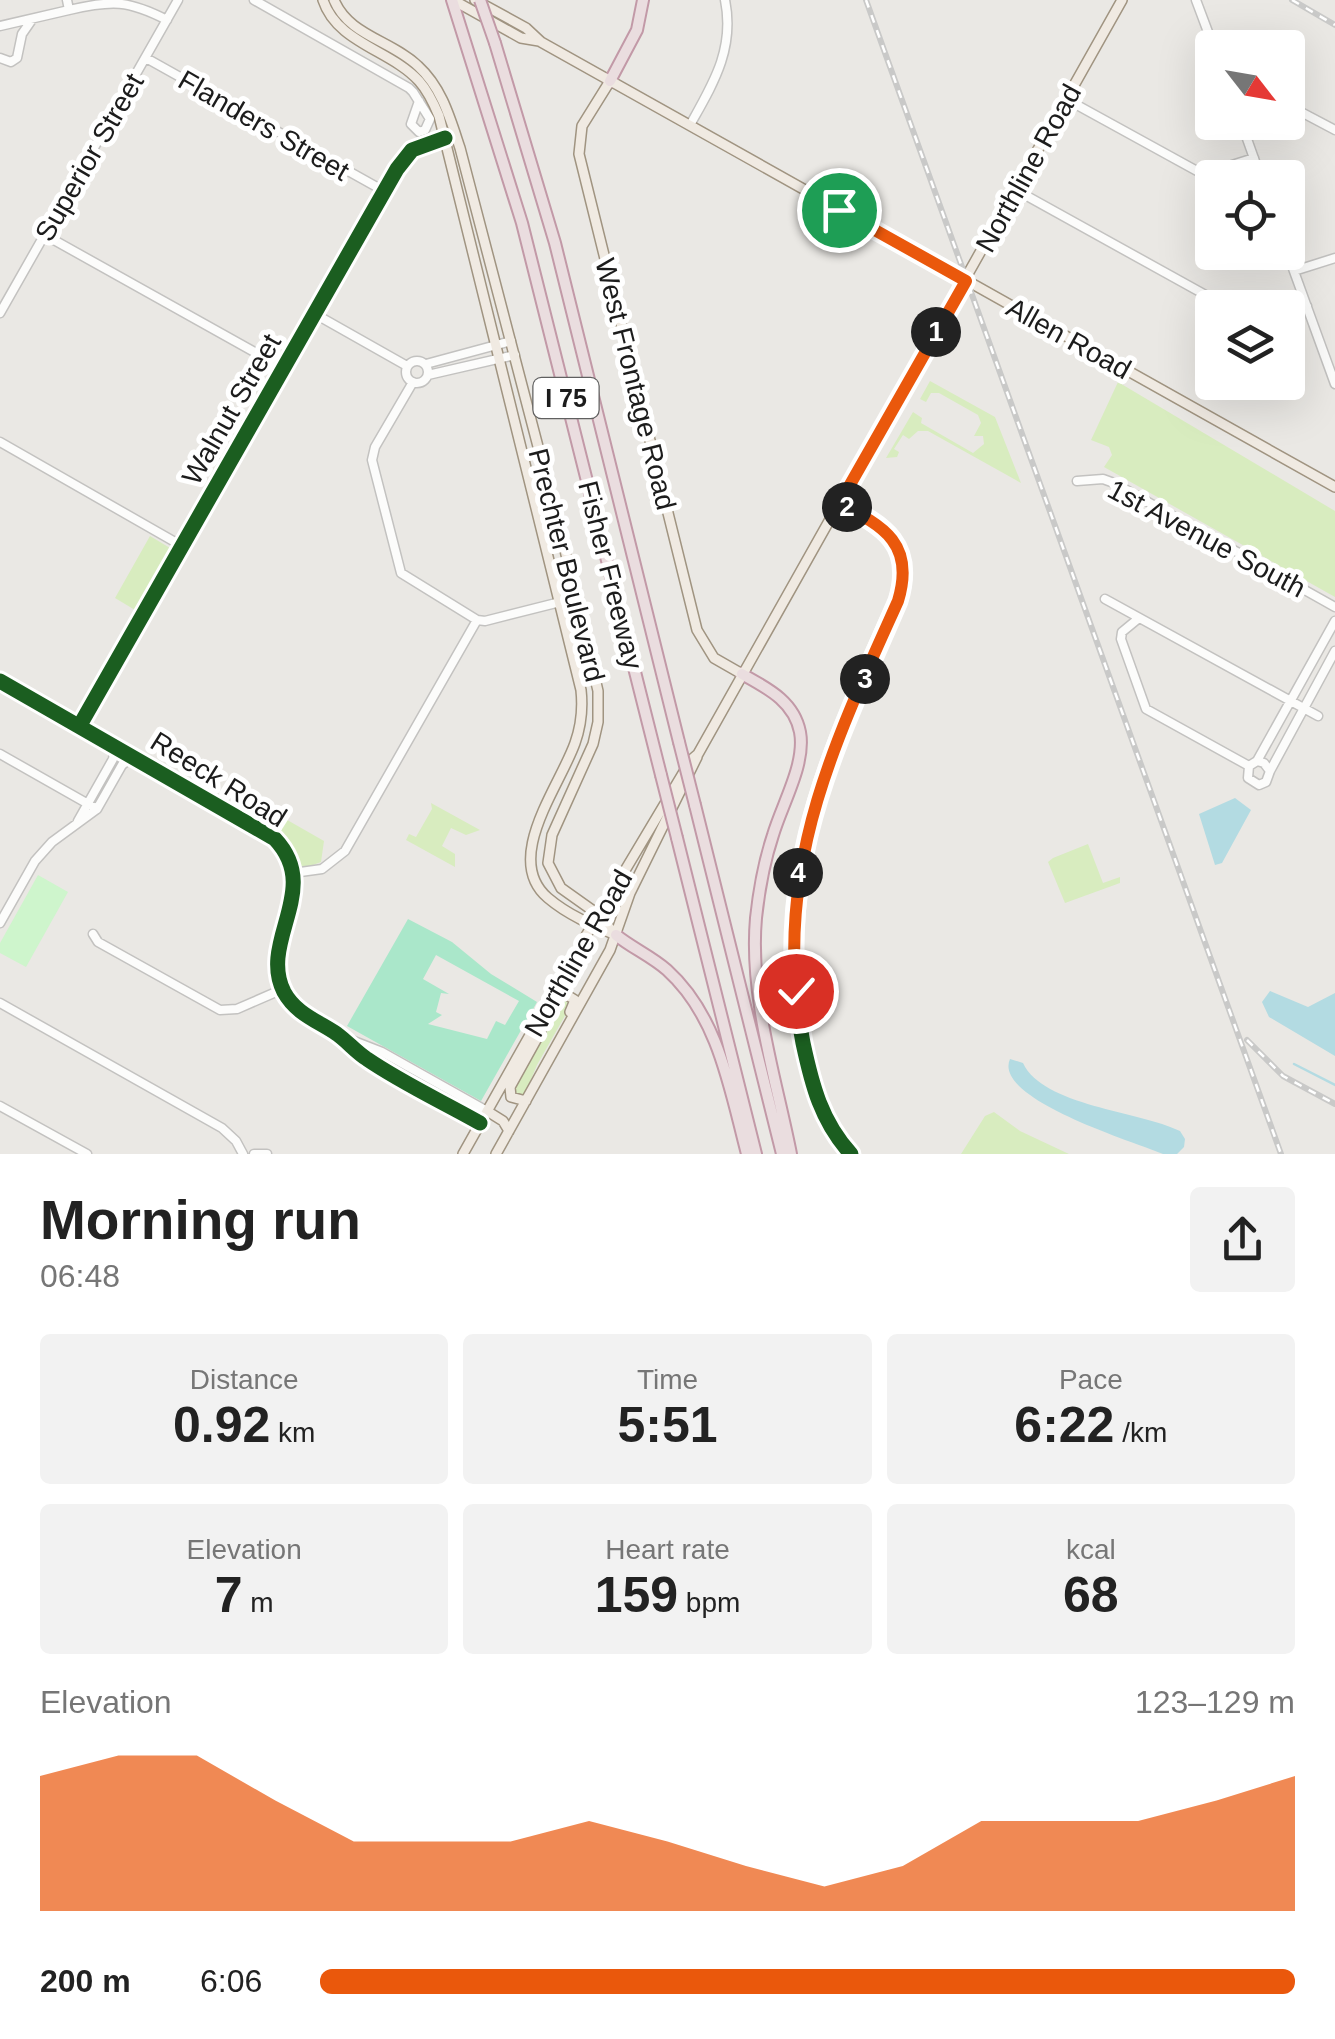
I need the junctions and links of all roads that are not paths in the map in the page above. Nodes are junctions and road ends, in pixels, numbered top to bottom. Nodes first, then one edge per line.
1 (178, 0) edge
2 (254, 0) edge
3 (324, 0) edge
4 (334, 0) edge
5 (453, 0) edge
6 (477, 0) edge
7 (643, 0) edge
8 (725, 0) edge
9 (1122, 0) edge
10 (1196, 0) edge
11 (68, 5) edge
12 (31, 20) junction
13 (167, 20) junction
14 (0, 26) edge
15 (1207, 30) edge
16 (542, 42) junction
17 (0, 58) edge
18 (146, 58) junction
19 (610, 81) junction
20 (1066, 99) junction
21 (419, 101) dead end
22 (1305, 114) edge
23 (690, 125) junction
24 (1335, 130) edge
25 (445, 138) junction
26 (1247, 140) edge
27 (1254, 158) joint
28 (1016, 190) junction
29 (384, 191) junction
30 (484, 230) junction
31 (468, 233) junction
32 (45, 234) junction
33 (1335, 258) edge
34 (1305, 267) edge
35 (494, 270) junction
36 (1294, 270) edge
37 (478, 274) junction
38 (966, 281) junction
39 (1197, 290) edge
40 (1307, 306) joint
41 (504, 312) junction
42 (0, 313) edge
43 (487, 313) junction
44 (315, 314) junction
45 (511, 341) junction
46 (495, 345) junction
47 (515, 354) junction
48 (498, 359) junction
49 (426, 364) junction
50 (408, 366) junction
51 (283, 368) junction
52 (428, 376) junction
53 (413, 382) junction
54 (1335, 384) edge
55 (0, 442) edge
56 (544, 467) junction
57 (526, 470) junction
58 (1077, 481) dead end
59 (1335, 487) edge
60 (839, 504) junction
61 (537, 508) junction
62 (182, 546) junction
63 (564, 546) junction
64 (576, 598) junction
65 (1105, 599) dead end
66 (560, 602) junction
67 (1335, 607) edge
68 (1139, 618) junction
69 (477, 620) junction
70 (1335, 621) edge
71 (1335, 651) edge
72 (742, 674) junction
73 (0, 681) edge
74 (599, 699) junction
75 (582, 700) junction
76 (1290, 700) junction
77 (1304, 708) junction
78 (1318, 716) dead end
79 (80, 725) junction
80 (114, 745) junction
81 (0, 754) edge
82 (698, 754) junction
83 (134, 756) junction
84 (1253, 764) junction
85 (1270, 775) junction
86 (1278, 783) dead end
87 (549, 801) junction
88 (88, 804) junction
89 (564, 807) junction
90 (97, 808) junction
91 (76, 826) junction
92 (293, 873) junction
93 (600, 914) junction
94 (0, 923) edge
95 (593, 925) junction
96 (93, 934) dead end
97 (616, 935) junction
98 (283, 988) junction
99 (557, 989) junction
100 (0, 1003) edge
101 (547, 1006) junction
102 (337, 1034) junction
103 (539, 1077) junction
104 (435, 1082) junction
105 (429, 1094) junction
106 (526, 1101) junction
107 (0, 1106) edge
108 (487, 1111) junction
109 (478, 1128) junction
110 (508, 1131) junction
111 (87, 1154) edge
112 (244, 1154) edge
113 (254, 1154) edge
114 (266, 1154) edge
115 (466, 1154) edge
116 (496, 1154) edge
117 (747, 1154) edge
118 (756, 1154) edge
119 (782, 1154) edge
120 (790, 1154) edge
121 (850, 1154) edge

1 - 13 street, Superior Street
2 - 21 street
3 - 25 main road, Prechter Boulevard
4 - 30 main road, Prechter Boulevard
5 - 16 main road, Allen Road
5 - 118 highway, Fisher Freeway / I 75, bridge
6 - 16 main road, Allen Road
6 - 119 highway, Fisher Freeway / I 75, bridge
7 - 19 highway
8 - 23 street
9 - 20 main road, Northline Road
10 - 15 street
11 - 12 street
11 - 13 street
12 - 14 street
12 - 17 street
13 - 18 street, Superior Street
16 - 19 main road, Allen Road
18 - 29 street, Flanders Street
18 - 32 street, Superior Street
19 - 23 main road, Allen Road
19 - 72 main road, West Frontage Road
20 - 27 street
20 - 28 main road, Northline Road
22 - 24 street
23 - 38 main road, Allen Road
25 - 29 street, Walnut Street
25 - 31 main road, Prechter Boulevard
26 - 27 street
28 - 38 main road, Northline Road
28 - 39 street
29 - 44 street, Walnut Street
30 - 31 main road
30 - 35 main road, Prechter Boulevard
31 - 37 main road, Prechter Boulevard
32 - 42 street, Superior Street
32 - 51 street
33 - 34 street
35 - 37 main road
35 - 41 main road, Prechter Boulevard
36 - 40 street
37 - 43 main road, Prechter Boulevard
38 - 59 main road, Allen Road
38 - 60 main road, Northline Road
40 - 54 street
41 - 43 main road
41 - 45 main road, Prechter Boulevard
43 - 46 main road, Prechter Boulevard
44 - 50 street
44 - 51 street, Walnut Street
45 - 46 street
45 - 47 main road, Prechter Boulevard
46 - 48 main road, Prechter Boulevard
46 - 49 street
47 - 48 street
47 - 56 main road, Prechter Boulevard
48 - 52 street
48 - 57 main road, Prechter Boulevard
49 - 50 street
49 - 52 street
50 - 53 street
51 - 62 street, Walnut Street
52 - 53 street
53 - 69 street
55 - 62 street
56 - 57 main road
56 - 63 main road, Prechter Boulevard
57 - 61 main road, Prechter Boulevard
58 - 67 street, 1st Avenue South
60 - 72 main road, Northline Road
60 - 121 street
61 - 63 main road
61 - 66 main road, Prechter Boulevard
62 - 79 street, Walnut Street
63 - 64 main road, Prechter Boulevard
64 - 66 street
64 - 74 main road, Prechter Boulevard
65 - 68 street
66 - 69 street
66 - 75 main road, Prechter Boulevard
68 - 76 street
68 - 84 street
69 - 92 street
70 - 76 street
71 - 77 street
72 - 82 main road, Northline Road
72 - 120 highway
73 - 79 street, Reeck Road
74 - 75 main road
74 - 89 main road, Prechter Boulevard
75 - 87 main road, Prechter Boulevard
76 - 77 street
76 - 84 street
77 - 78 street
77 - 85 street
79 - 80 street, Reeck Road
80 - 83 street, Reeck Road
80 - 88 street
81 - 88 street
82 - 93 main road, Northline Road
82 - 97 main road, Northline Road
83 - 90 street
83 - 92 street, Reeck Road
84 - 85 street
84 - 85 street
85 - 86 street
87 - 89 main road
87 - 95 main road, Prechter Boulevard
88 - 90 street
88 - 91 street
89 - 93 main road, Prechter Boulevard
90 - 91 street
91 - 94 street
92 - 98 street
93 - 95 main road, Northline Road
93 - 97 main road, Prechter Boulevard
95 - 97 main road, Prechter Boulevard
95 - 99 main road, Northline Road
96 - 98 street
97 - 103 main road, Northline Road
97 - 117 highway
98 - 102 street
99 - 101 main road, Northline Road
99 - 103 main road
100 - 112 street
101 - 106 main road
101 - 108 main road, Northline Road
102 - 104 street
102 - 105 street
103 - 106 main road, Northline Road
104 - 105 street
104 - 108 street
105 - 109 street
106 - 110 main road, Northline Road
107 - 111 street
108 - 109 main road, Northline Road
108 - 110 main road
109 - 115 main road, Northline Road
110 - 116 main road, Northline Road
113 - 114 street

